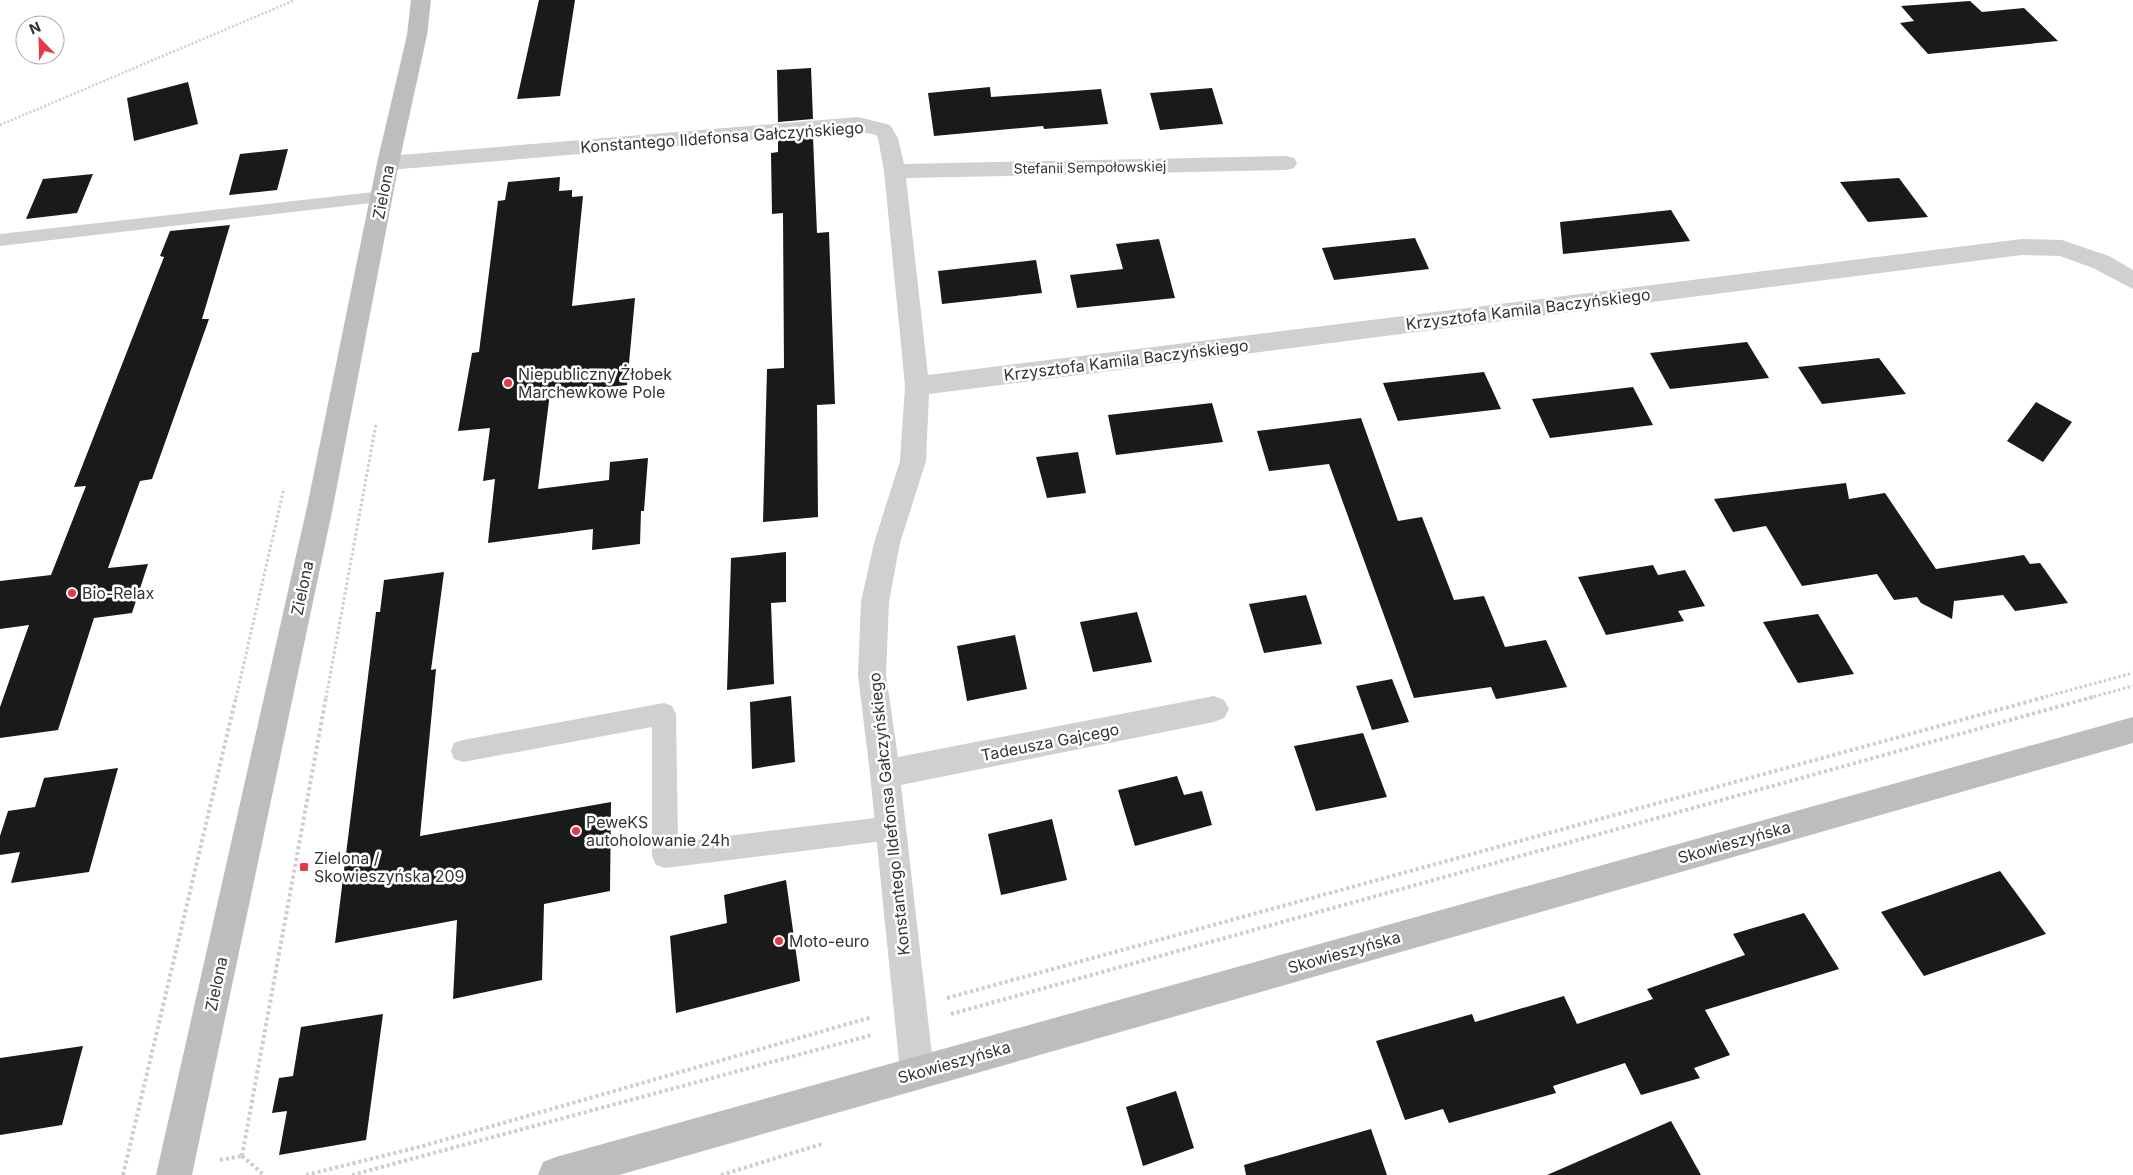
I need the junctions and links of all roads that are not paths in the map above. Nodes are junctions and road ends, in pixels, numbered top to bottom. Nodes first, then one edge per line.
1 (421, 0) edge
2 (1286, 163) dead end
3 (388, 164) junction
4 (895, 171) junction
5 (382, 196) junction
6 (0, 240) edge
7 (2133, 281) edge
8 (917, 386) junction
9 (1214, 709) dead end
10 (2133, 730) edge
11 (462, 751) dead end
12 (885, 774) junction
13 (891, 828) junction
14 (917, 1072) junction
15 (174, 1175) edge
16 (556, 1175) edge

1 - 3 main road, Zielona
2 - 4 street, Stefanii Sempołowskiej
3 - 4 street, Konstantego Ildefonsa Gałczyńskiego
3 - 5 main road, Zielona
4 - 8 street, Konstantego Ildefonsa Gałczyńskiego
5 - 6 lane
5 - 15 main road, Zielona
7 - 8 street, Krzysztofa Kamila Baczyńskiego
8 - 12 street, Konstantego Ildefonsa Gałczyńskiego
9 - 12 street, Tadeusza Gajcego
10 - 14 main road, Skowieszyńska
11 - 13 lane
12 - 13 street, Konstantego Ildefonsa Gałczyńskiego
13 - 14 street, Konstantego Ildefonsa Gałczyńskiego
14 - 16 main road, Skowieszyńska

